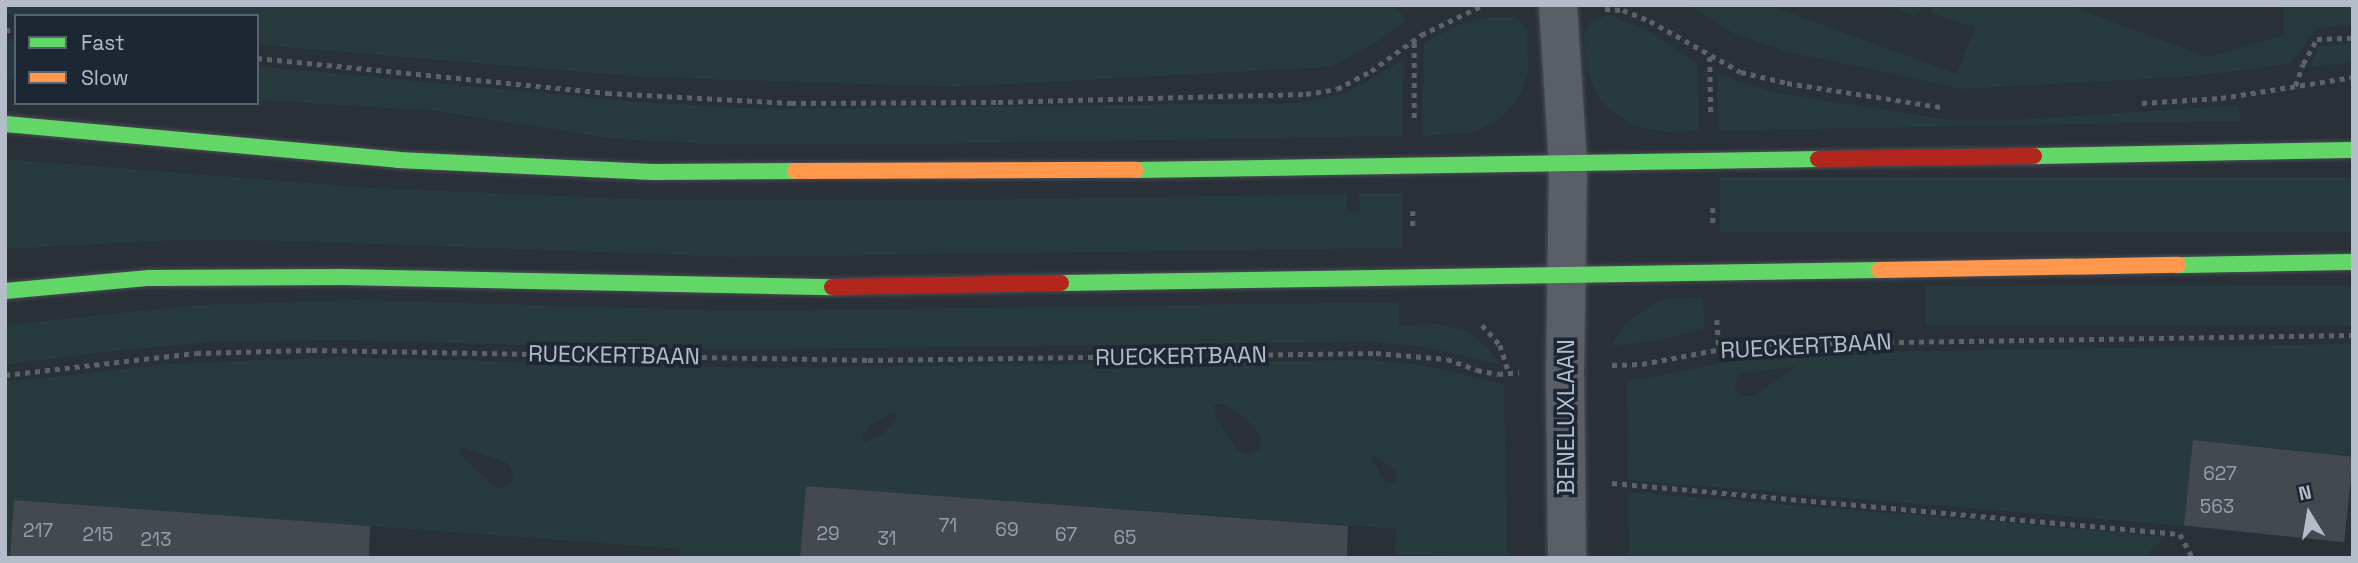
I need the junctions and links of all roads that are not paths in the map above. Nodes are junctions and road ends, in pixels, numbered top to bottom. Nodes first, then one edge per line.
1 (1558, 5) edge
2 (5, 124) edge
3 (2353, 150) edge
4 (1568, 164) junction
5 (2353, 262) edge
6 (1566, 275) junction
7 (5, 291) edge
8 (1567, 558) edge

1 - 4 street
2 - 4 main road
3 - 4 main road
4 - 6 street, BENELUXLAAN
5 - 6 main road
6 - 7 main road
6 - 8 street, BENELUXLAAN

